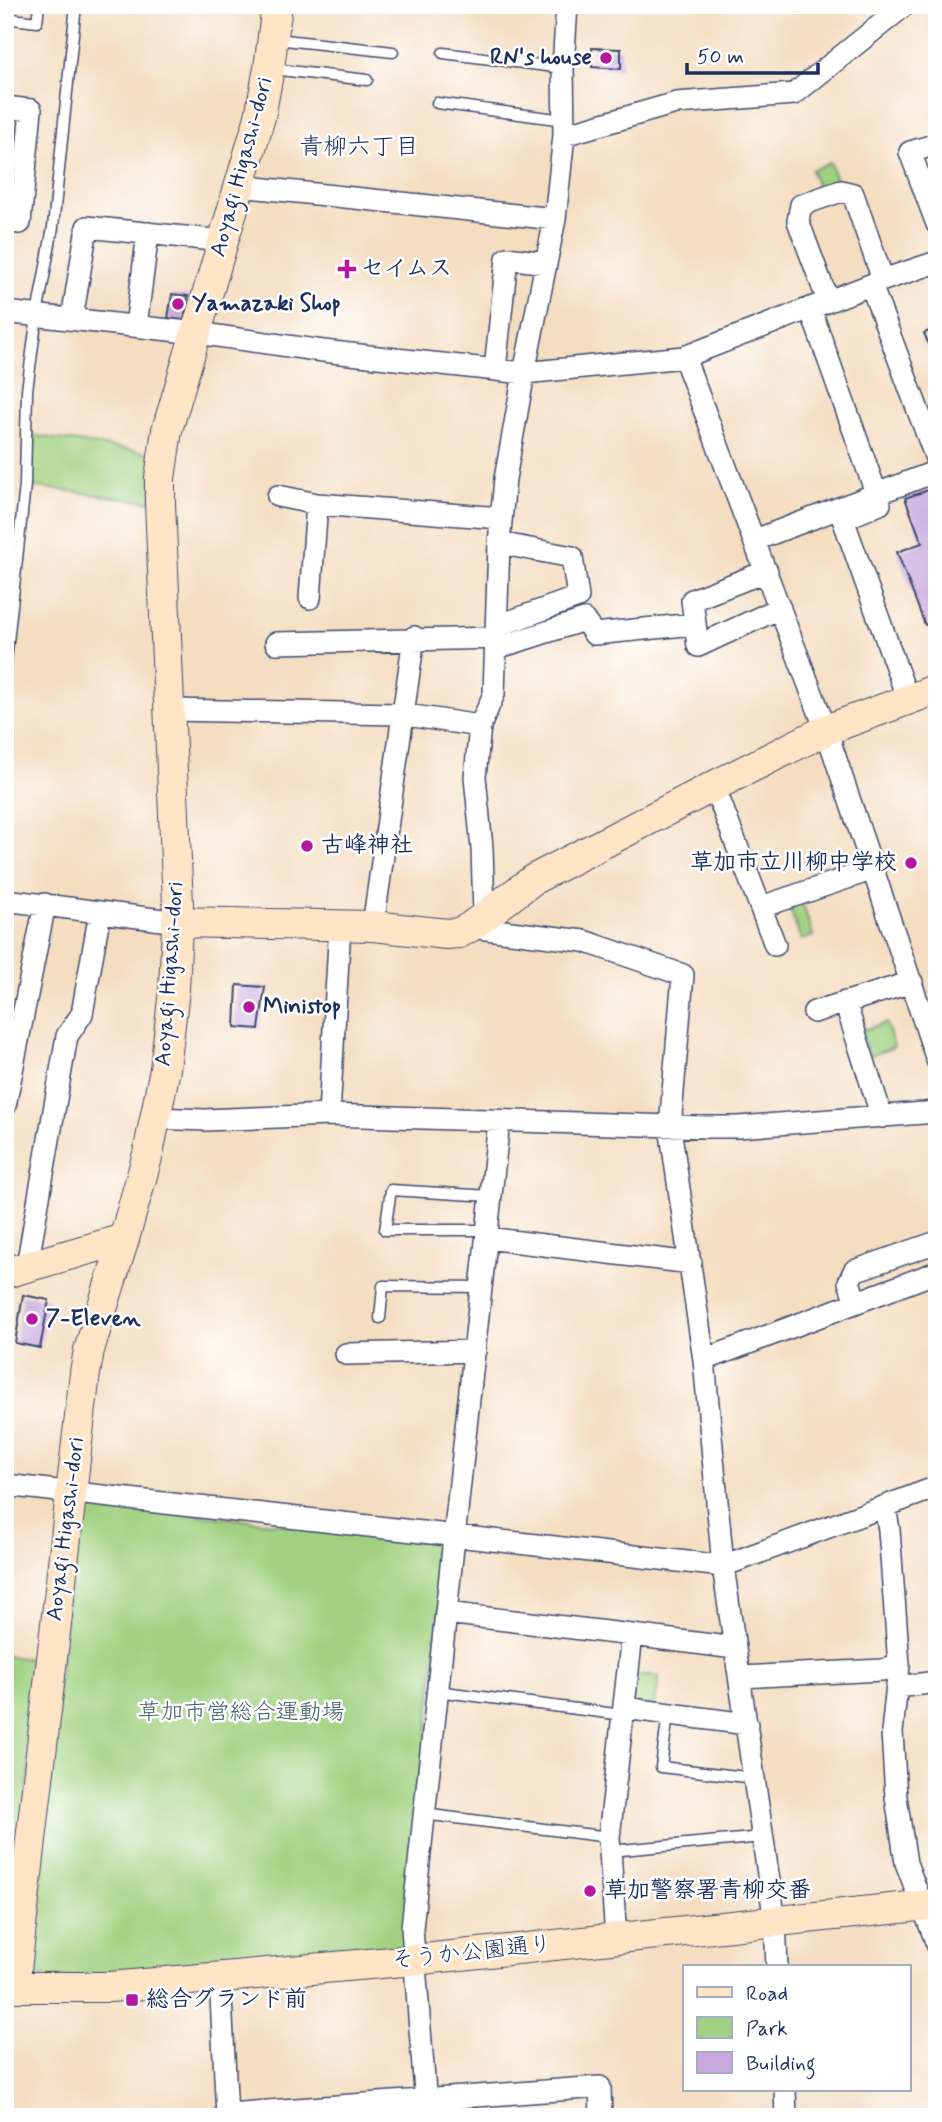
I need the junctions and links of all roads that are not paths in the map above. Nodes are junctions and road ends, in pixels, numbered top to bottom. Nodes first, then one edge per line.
1 (39, 5) edge
2 (76, 5) edge
3 (277, 5) edge
4 (567, 5) edge
5 (905, 5) edge
6 (5, 18) edge
7 (273, 38) junction
8 (393, 52) dead end
9 (443, 53) dead end
10 (269, 68) junction
11 (563, 68) junction
12 (367, 80) dead end
13 (437, 103) dead end
14 (5, 107) edge
15 (564, 128) junction
16 (937, 144) edge
17 (15, 176) edge
18 (239, 186) junction
19 (555, 219) junction
20 (5, 221) edge
21 (937, 224) edge
22 (148, 233) junction
23 (223, 241) junction
24 (546, 262) junction
25 (937, 262) edge
26 (877, 283) junction
27 (819, 305) junction
28 (5, 312) edge
29 (37, 315) junction
30 (72, 319) junction
31 (136, 326) junction
32 (197, 333) junction
33 (684, 357) junction
34 (495, 369) junction
35 (524, 373) junction
36 (937, 461) edge
37 (937, 471) edge
38 (877, 493) junction
39 (278, 496) dead end
40 (317, 504) junction
41 (501, 518) junction
42 (755, 540) junction
43 (499, 543) junction
44 (767, 571) junction
45 (310, 598) dead end
46 (780, 608) junction
47 (695, 624) junction
48 (497, 637) junction
49 (414, 639) junction
50 (276, 643) dead end
51 (5, 670) edge
52 (937, 689) edge
53 (908, 699) junction
54 (170, 710) junction
55 (404, 714) junction
56 (480, 726) junction
57 (827, 730) junction
58 (714, 786) junction
59 (874, 869) junction
60 (5, 900) edge
61 (45, 904) junction
62 (761, 907) junction
63 (100, 912) junction
64 (477, 921) junction
65 (178, 922) junction
66 (340, 925) junction
67 (373, 926) junction
68 (775, 945) dead end
69 (912, 982) junction
70 (845, 1002) junction
71 (814, 1012) dead end
72 (937, 1060) edge
73 (5, 1106) edge
74 (937, 1112) edge
75 (329, 1115) junction
76 (882, 1117) junction
77 (156, 1118) junction
78 (499, 1121) junction
79 (670, 1127) junction
80 (491, 1196) junction
81 (487, 1234) junction
82 (124, 1238) junction
83 (937, 1242) edge
84 (691, 1263) junction
85 (16, 1270) edge
86 (937, 1272) edge
87 (482, 1287) junction
88 (856, 1302) junction
89 (380, 1318) dead end
90 (475, 1351) junction
91 (346, 1354) dead end
92 (704, 1360) junction
93 (5, 1485) edge
94 (937, 1487) edge
95 (70, 1492) junction
96 (886, 1507) junction
97 (455, 1536) junction
98 (723, 1566) junction
99 (446, 1613) junction
100 (632, 1634) junction
101 (735, 1648) junction
102 (899, 1665) junction
103 (740, 1677) junction
104 (937, 1682) edge
105 (897, 1688) junction
106 (437, 1691) junction
107 (624, 1712) junction
108 (668, 1714) junction
109 (747, 1724) junction
110 (754, 1777) junction
111 (423, 1814) junction
112 (763, 1837) junction
113 (609, 1844) junction
114 (930, 1904) edge
115 (775, 1922) junction
116 (616, 1938) junction
117 (937, 1944) edge
118 (414, 1960) junction
119 (778, 1965) edge
120 (220, 1977) junction
121 (10, 1987) edge
122 (785, 2090) edge
123 (426, 2108) edge
124 (227, 2115) edge
125 (601, 2117) edge
126 (786, 2117) edge

1 - 6 lane
2 - 29 lane
3 - 7 street, Aoyagi Higashi-dori
4 - 11 street
5 - 15 street
7 - 8 lane
7 - 10 street, Aoyagi Higashi-dori
9 - 11 lane
10 - 12 lane
10 - 18 street, Aoyagi Higashi-dori
11 - 15 street
13 - 15 lane
14 - 17 street
15 - 19 street
16 - 21 street
17 - 20 street
18 - 19 street
18 - 23 street, Aoyagi Higashi-dori
19 - 24 street
22 - 23 street
22 - 30 street
22 - 31 street
23 - 32 street, Aoyagi Higashi-dori
24 - 34 street
24 - 35 street
25 - 26 street
26 - 27 street
26 - 27 street
26 - 36 street
27 - 33 street
27 - 38 street
28 - 29 street
29 - 30 street
29 - 51 lane
30 - 31 street
31 - 32 street
32 - 34 street
32 - 54 street, Aoyagi Higashi-dori
33 - 35 street
33 - 42 street
34 - 35 street
35 - 41 street
37 - 38 street
38 - 42 street
38 - 53 street
39 - 40 street
40 - 41 street
40 - 45 street
41 - 43 street
42 - 44 street
43 - 48 street
43 - 48 street
44 - 46 street
44 - 47 street
46 - 47 street
46 - 57 street
47 - 48 street
48 - 49 street
48 - 56 street
49 - 50 street
49 - 55 street
52 - 53 street
53 - 57 street
54 - 55 street
54 - 65 street, Aoyagi Higashi-dori
55 - 56 street
55 - 67 street
56 - 64 street
57 - 58 street
57 - 59 street
58 - 62 street
58 - 64 street
59 - 62 street
59 - 69 street
60 - 61 street
61 - 63 street
61 - 73 street
62 - 68 street
63 - 65 street
63 - 85 street
64 - 67 street
64 - 79 street
65 - 66 street
65 - 77 street, Aoyagi Higashi-dori
66 - 67 street
66 - 75 street
69 - 70 street
69 - 72 street
70 - 71 street
70 - 76 street
74 - 76 street
75 - 77 street
75 - 78 street
76 - 79 street
77 - 82 street, Aoyagi Higashi-dori
78 - 79 street
78 - 80 street
79 - 84 street
80 - 81 street
80 - 81 lane
81 - 84 street
81 - 87 street
82 - 85 street
82 - 95 street, Aoyagi Higashi-dori
83 - 88 street
84 - 92 street
86 - 88 street
87 - 89 lane
87 - 90 street
88 - 92 street
90 - 91 street
90 - 97 street
92 - 98 street
93 - 95 street
94 - 96 street
95 - 97 street
95 - 121 street, Aoyagi Higashi-dori
96 - 98 street
96 - 102 street
97 - 98 street
97 - 99 street
98 - 101 street
99 - 100 street
99 - 106 street
100 - 101 street
100 - 107 street
101 - 103 street
102 - 103 street
102 - 105 street
103 - 109 street
104 - 105 street
105 - 114 street
106 - 107 lane
106 - 111 street
107 - 108 street
107 - 113 street
108 - 109 street
108 - 110 lane
109 - 110 street
110 - 112 street
111 - 113 lane
111 - 118 street
112 - 113 lane
112 - 115 street
113 - 116 street
114 - 115 street, そうか公園通り
114 - 117 street
115 - 116 street, そうか公園通り
115 - 119 street
116 - 118 street, そうか公園通り
118 - 120 street, そうか公園通り
118 - 123 street
120 - 121 street, そうか公園通り
120 - 124 street
122 - 126 street
123 - 124 street
123 - 125 street

